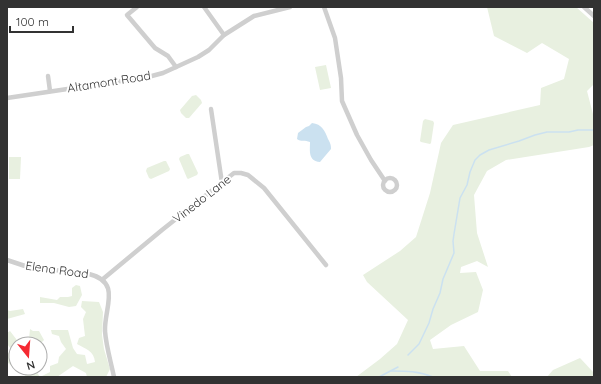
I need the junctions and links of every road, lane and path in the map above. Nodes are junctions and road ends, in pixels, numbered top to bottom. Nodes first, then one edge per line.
1 (137, 7) edge
2 (204, 7) edge
3 (290, 7) edge
4 (324, 7) edge
5 (584, 7) edge
6 (594, 16) edge
7 (224, 34) junction
8 (176, 67) junction
9 (48, 76) dead end
10 (50, 91) junction
11 (7, 98) edge
12 (211, 109) dead end
13 (385, 181) dead end
14 (222, 182) junction
15 (7, 260) edge
16 (326, 265) dead end
17 (102, 279) junction
18 (114, 377) edge

1 - 8 street
2 - 7 street
3 - 7 street, Altamont Road
4 - 13 street
5 - 6 street
7 - 8 street, Altamont Road
8 - 10 street, Altamont Road
9 - 10 street
10 - 11 street, Altamont Road
12 - 14 street
14 - 16 street, Vinedo Lane
14 - 17 street, Vinedo Lane
15 - 17 street, Elena Road
17 - 18 street, Elena Road

